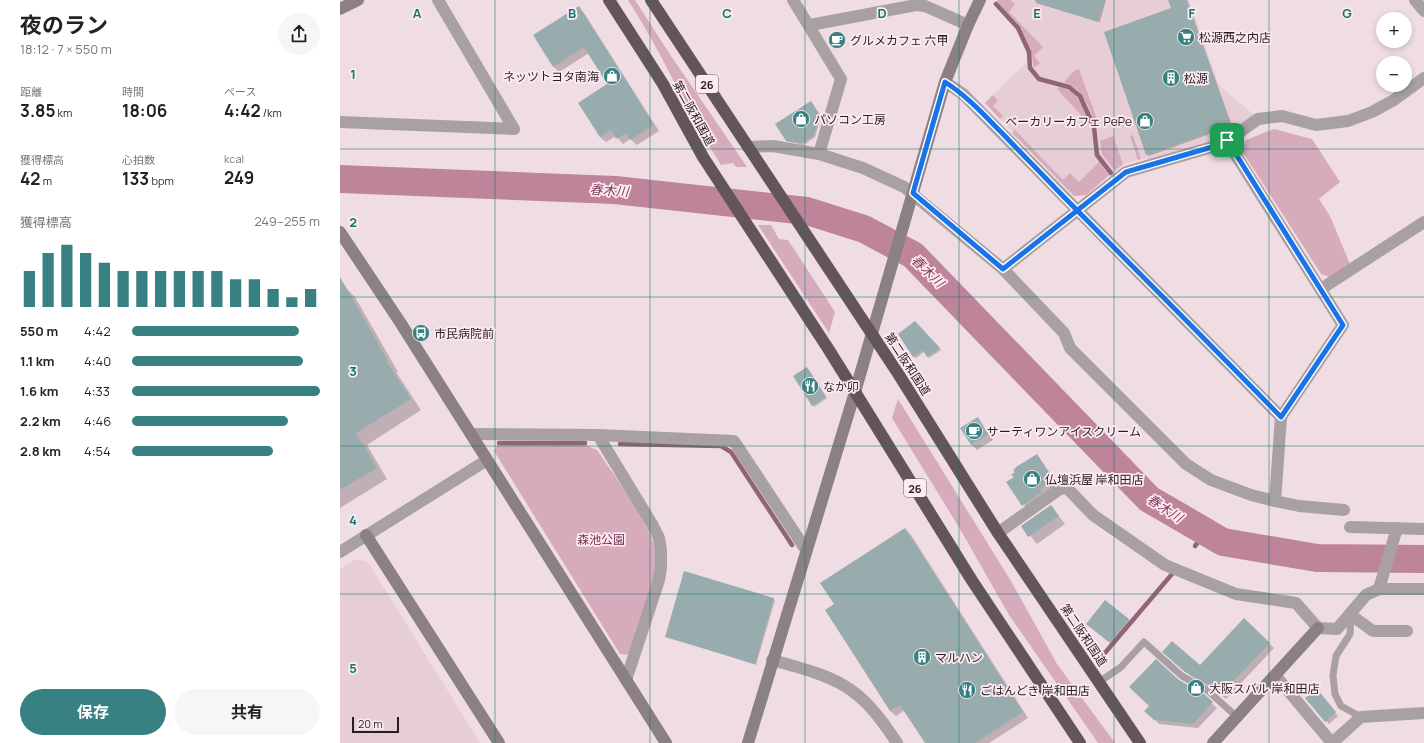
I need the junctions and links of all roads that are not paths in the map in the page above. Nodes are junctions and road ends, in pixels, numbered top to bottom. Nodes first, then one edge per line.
1 (358, 0) edge
2 (438, 0) edge
3 (609, 0) edge
4 (651, 0) edge
5 (793, 0) edge
6 (980, 0) edge
7 (1415, 0) edge
8 (340, 9) edge
9 (1424, 11) edge
10 (810, 25) junction
11 (968, 25) junction
12 (1424, 78) edge
13 (945, 82) junction
14 (340, 122) edge
15 (1227, 140) junction
16 (748, 147) junction
17 (819, 154) junction
18 (913, 193) junction
19 (1078, 211) junction
20 (1424, 222) edge
21 (340, 232) edge
22 (1003, 269) junction
23 (1321, 289) junction
24 (871, 333) junction
25 (855, 392) junction
26 (1281, 417) junction
27 (471, 434) junction
28 (598, 435) junction
29 (487, 460) junction
30 (1275, 501) junction
31 (1344, 510) dead end
32 (1350, 527) dead end
33 (1424, 529) edge
34 (998, 533) junction
35 (1396, 533) junction
36 (366, 535) junction
37 (806, 550) junction
38 (340, 552) edge
39 (1380, 584) junction
40 (1424, 589) edge
41 (1350, 615) junction
42 (1318, 628) junction
43 (1407, 631) dead end
44 (772, 660) junction
45 (1275, 675) junction
46 (626, 680) junction
47 (1099, 682) junction
48 (1424, 713) edge
49 (1237, 717) junction
50 (1361, 717) junction
51 (499, 743) edge
52 (666, 743) edge
53 (748, 743) edge
54 (897, 743) edge
55 (1080, 743) edge
56 (1140, 743) edge
57 (1213, 743) edge
58 (1332, 743) edge

1 - 8 street
2 - 14 street
3 - 25 highway, 第二阪和国道 / 26
4 - 16 highway, 第二阪和国道 / 26
5 - 10 street
6 - 11 street
7 - 9 street
10 - 11 street
10 - 17 street
11 - 13 street
12 - 15 street
13 - 18 street
13 - 19 street
15 - 19 street
15 - 23 street
16 - 17 street
16 - 24 highway, 第二阪和国道 / 26
17 - 18 street
18 - 22 street
18 - 24 street
19 - 22 street
19 - 26 street
20 - 23 street
21 - 27 street
22 - 30 street
23 - 26 street
24 - 25 street
24 - 34 highway, 第二阪和国道 / 26
25 - 37 street
25 - 55 highway, 第二阪和国道 / 26
26 - 30 street
27 - 28 street
27 - 29 street
28 - 37 street
28 - 46 street
29 - 36 street
29 - 46 street
30 - 31 street
32 - 35 street
33 - 35 street
34 - 42 street
34 - 47 highway, 第二阪和国道 / 26
35 - 39 street
36 - 38 street
36 - 51 street
37 - 44 street
39 - 40 street
39 - 41 street
41 - 42 street
41 - 43 street
41 - 50 lane
42 - 45 street
44 - 53 street
44 - 54 street
45 - 49 street
45 - 58 street
46 - 52 street
47 - 49 lane
47 - 56 highway, 第二阪和国道 / 26
48 - 50 street
49 - 57 street
50 - 58 street

